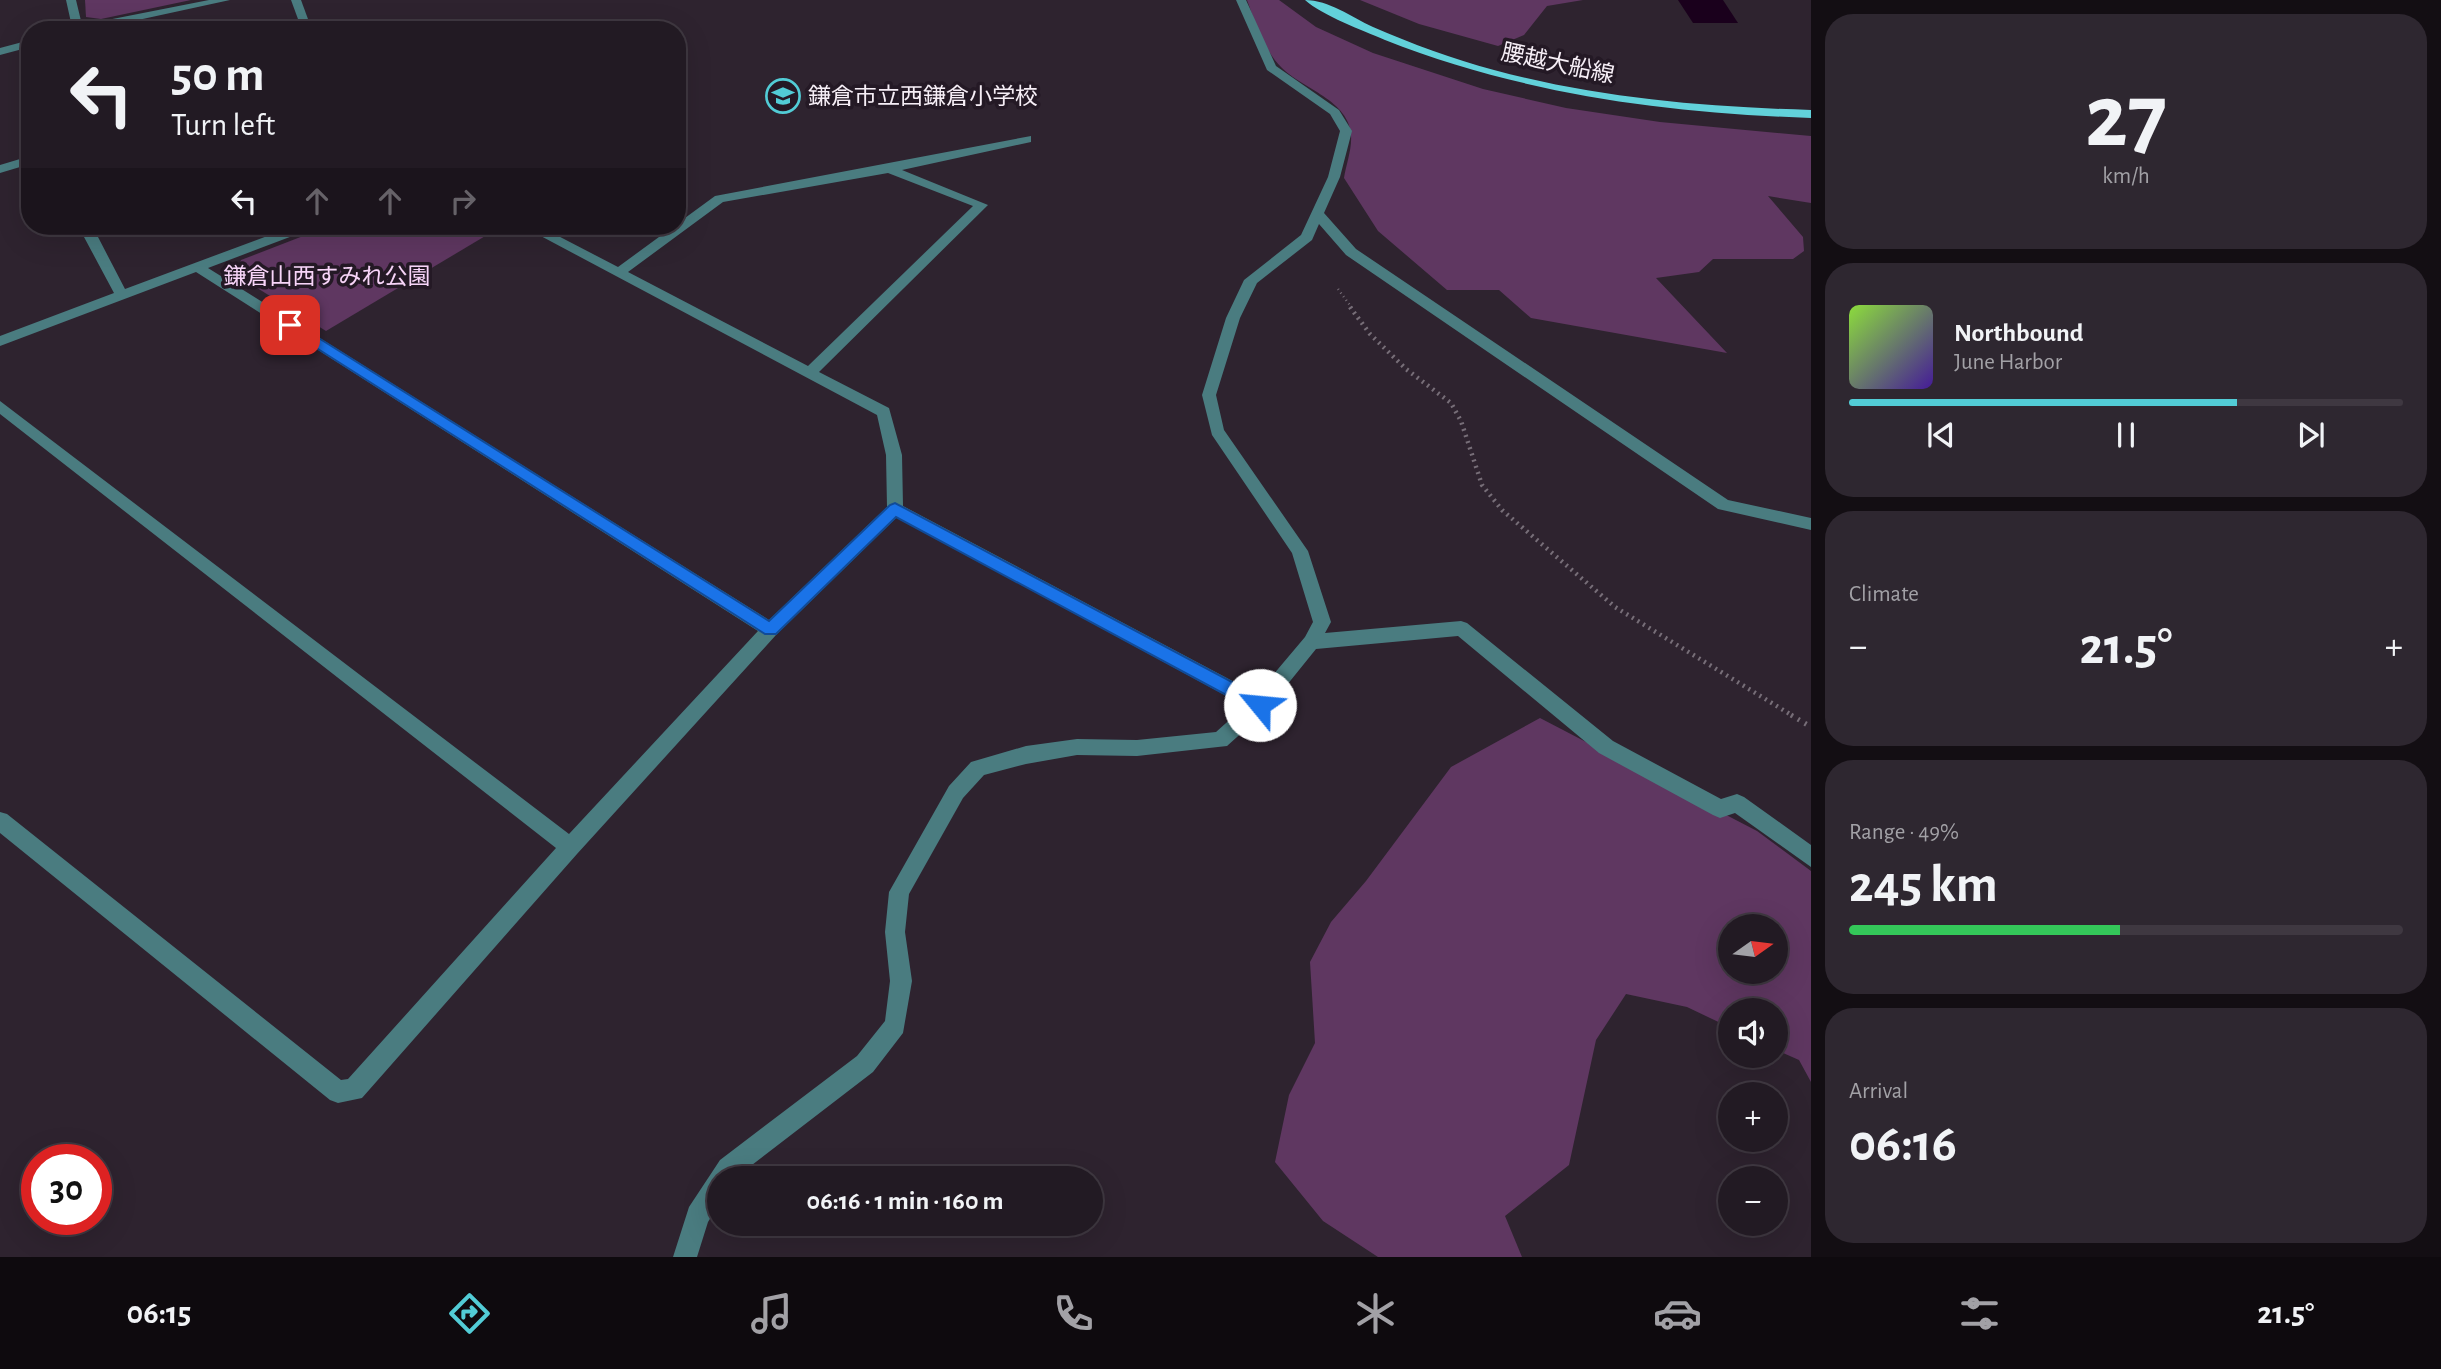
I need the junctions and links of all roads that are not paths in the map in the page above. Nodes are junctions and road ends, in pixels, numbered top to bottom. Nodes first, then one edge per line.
1 (71, 0) edge
2 (225, 0) edge
3 (296, 0) edge
4 (1241, 0) edge
5 (1310, 0) edge
6 (75, 21) edge
7 (117, 21) edge
8 (304, 21) edge
9 (21, 46) edge
10 (0, 52) edge
11 (1811, 114) edge
12 (1027, 139) dead end
13 (21, 163) edge
14 (0, 169) edge
15 (889, 169) junction
16 (1319, 215) junction
17 (686, 223) edge
18 (282, 235) edge
19 (546, 235) edge
20 (670, 235) edge
21 (91, 237) dead end
22 (198, 267) junction
23 (618, 273) junction
24 (121, 294) junction
25 (0, 341) edge
26 (811, 371) junction
27 (0, 406) edge
28 (895, 509) junction
29 (1811, 524) edge
30 (770, 630) junction
31 (1311, 642) junction
32 (1260, 705) junction
33 (0, 821) edge
34 (570, 847) junction
35 (1811, 857) edge
36 (730, 1166) edge
37 (707, 1201) edge
38 (685, 1257) edge

1 - 6 street
2 - 7 street
3 - 8 street
4 - 16 street
5 - 11 main road, 腰越大船線
9 - 10 street
12 - 15 street
13 - 14 street
15 - 17 street
15 - 26 street
16 - 29 street
16 - 31 street
18 - 22 street
19 - 23 street
20 - 23 street
21 - 24 street
22 - 24 street
22 - 30 street
23 - 26 street
24 - 25 street
26 - 28 street
27 - 34 street
28 - 30 street
28 - 32 street
30 - 34 street
31 - 32 street
31 - 35 street
32 - 36 street
33 - 34 street
37 - 38 street

